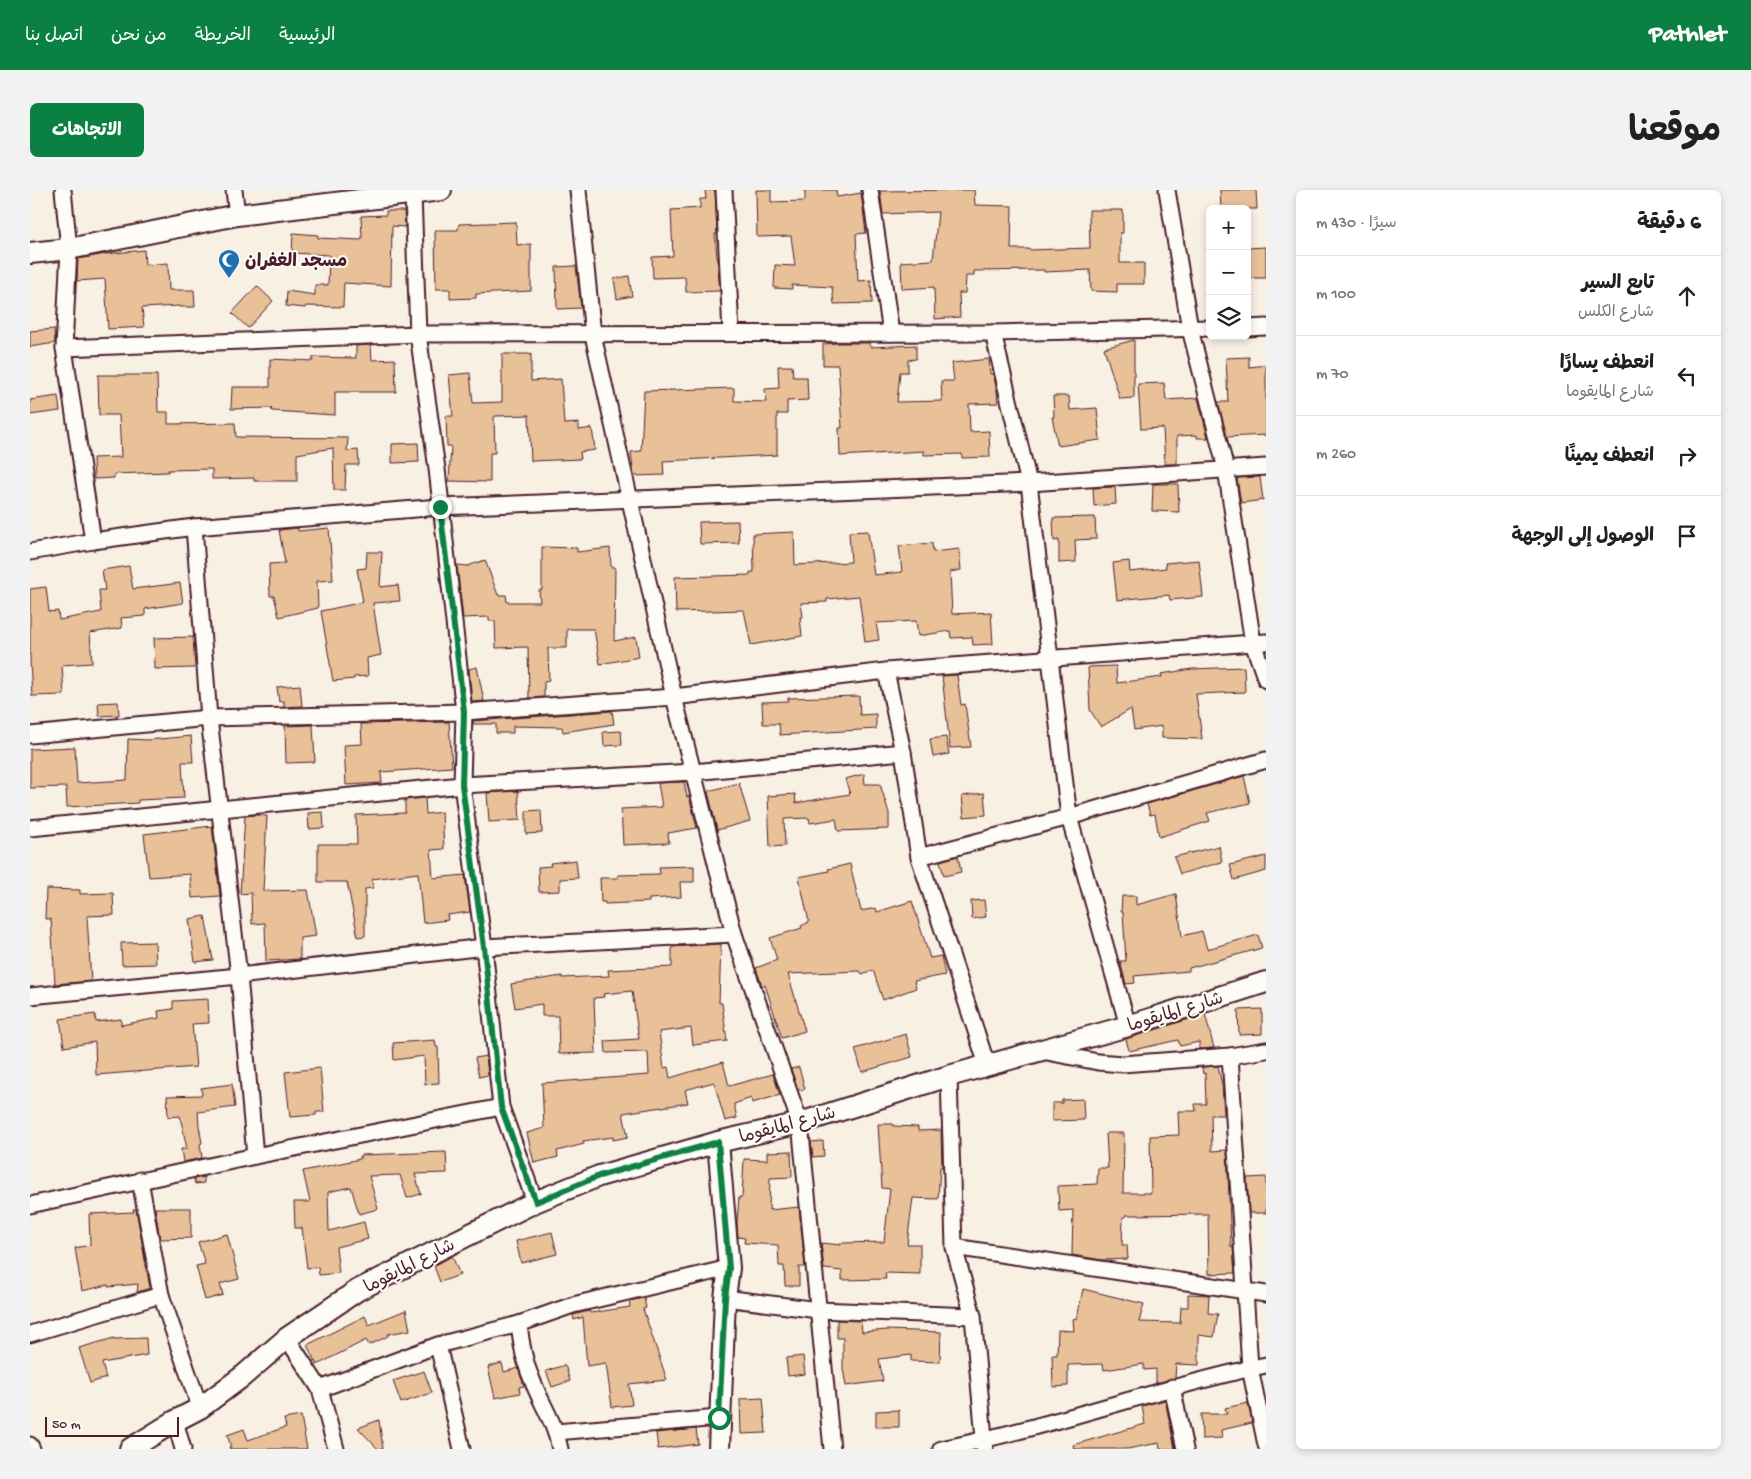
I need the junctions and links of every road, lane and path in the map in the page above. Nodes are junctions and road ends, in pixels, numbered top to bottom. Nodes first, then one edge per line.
1 (64, 190) edge
2 (234, 190) edge
3 (441, 190) edge
4 (578, 190) edge
5 (724, 190) edge
6 (870, 190) edge
7 (1167, 190) edge
8 (388, 193) edge
9 (413, 194) junction
10 (237, 215) junction
11 (69, 248) junction
12 (30, 253) edge
13 (1266, 327) edge
14 (1206, 328) edge
15 (1251, 328) edge
16 (1190, 329) junction
17 (891, 332) junction
18 (993, 332) junction
19 (731, 333) junction
20 (418, 334) junction
21 (593, 335) junction
22 (64, 348) junction
23 (1266, 467) edge
24 (1226, 469) junction
25 (1029, 483) junction
26 (631, 499) junction
27 (440, 507) junction
28 (194, 527) junction
29 (93, 541) junction
30 (30, 552) edge
31 (1260, 643) edge
32 (1049, 659) junction
33 (886, 671) junction
34 (1266, 680) edge
35 (674, 697) junction
36 (464, 712) junction
37 (208, 718) junction
38 (30, 735) edge
39 (903, 752) junction
40 (1266, 760) edge
41 (693, 772) junction
42 (462, 785) junction
43 (218, 808) junction
44 (1069, 817) junction
45 (30, 828) edge
46 (919, 856) junction
47 (734, 934) junction
48 (484, 947) junction
49 (239, 976) junction
50 (1266, 982) edge
51 (30, 996) edge
52 (1128, 1026) junction
53 (1266, 1050) edge
54 (1037, 1051) junction
55 (1230, 1056) junction
56 (987, 1065) junction
57 (949, 1076) junction
58 (501, 1107) junction
59 (800, 1123) junction
60 (718, 1142) junction
61 (255, 1156) junction
62 (140, 1180) junction
63 (536, 1202) junction
64 (30, 1206) edge
65 (954, 1247) junction
66 (729, 1268) junction
67 (1244, 1292) junction
68 (1266, 1294) edge
69 (161, 1295) junction
70 (725, 1298) junction
71 (818, 1310) junction
72 (973, 1316) junction
73 (519, 1324) junction
74 (30, 1334) edge
75 (287, 1338) junction
76 (438, 1345) junction
77 (1266, 1365) edge
78 (1250, 1368) junction
79 (1172, 1387) junction
80 (320, 1389) junction
81 (200, 1408) junction
82 (719, 1418) junction
83 (176, 1421) junction
84 (556, 1432) junction
85 (30, 1444) edge
86 (985, 1445) edge
87 (1266, 1446) edge
88 (32, 1449) edge
89 (130, 1449) edge
90 (183, 1449) edge
91 (336, 1449) edge
92 (462, 1449) edge
93 (560, 1449) edge
94 (719, 1449) edge
95 (832, 1449) edge
96 (941, 1449) edge
97 (1186, 1449) edge

1 - 11 street
2 - 10 street
3 - 9 street
4 - 21 street
5 - 19 street
6 - 17 street
7 - 16 street
8 - 9 street
8 - 10 street
9 - 20 street
10 - 11 street
11 - 12 street
11 - 22 street
13 - 15 street
14 - 16 street
16 - 18 street
16 - 24 street
17 - 18 street
17 - 19 street
18 - 25 street
19 - 21 street
20 - 21 street
20 - 22 street
20 - 27 street
21 - 26 street
22 - 29 street
23 - 24 street
24 - 25 street
24 - 31 street
25 - 26 street
25 - 32 street
26 - 27 street
26 - 35 street
27 - 28 street
27 - 36 street
28 - 29 street
28 - 37 street
29 - 30 street
31 - 32 street
31 - 34 street
32 - 33 street
32 - 44 street
33 - 35 street
33 - 39 street
35 - 36 street
35 - 41 street
36 - 37 street
36 - 42 street
37 - 38 street
37 - 43 street
39 - 41 street
39 - 46 street
40 - 44 street
41 - 42 street
41 - 47 street
42 - 43 street
42 - 48 street
43 - 45 street
43 - 49 street
44 - 46 street
44 - 52 street
46 - 56 street
47 - 48 street
47 - 59 street
48 - 49 street
48 - 58 street
49 - 51 street
49 - 61 street
50 - 52 street, شارع المايقوما
52 - 54 street, شارع المايقوما
53 - 55 street
54 - 55 street
54 - 56 street, شارع المايقوما
55 - 67 street
56 - 57 street, شارع المايقوما
57 - 59 street, شارع المايقوما
57 - 65 street
58 - 61 street
58 - 63 street
59 - 60 street, شارع المايقوما
59 - 71 street
60 - 63 street, شارع المايقوما
60 - 66 street
61 - 62 street
62 - 64 street
62 - 69 street
63 - 75 street, شارع المايقوما
65 - 67 street
65 - 72 street
66 - 70 street
66 - 73 street
67 - 68 street
67 - 78 street
69 - 74 street
69 - 81 street
70 - 71 street
70 - 82 street
71 - 72 street
71 - 95 street
72 - 86 street
73 - 76 street
73 - 84 street
75 - 80 street
75 - 81 street, شارع المايقوما
76 - 80 street
76 - 92 street
77 - 78 street
78 - 79 street
78 - 87 street
79 - 86 street
79 - 97 street
80 - 91 street
81 - 83 street, شارع المايقوما
82 - 84 street
82 - 94 street
83 - 89 street, شارع المايقوما
83 - 90 street
84 - 93 street
85 - 88 street
86 - 96 street

